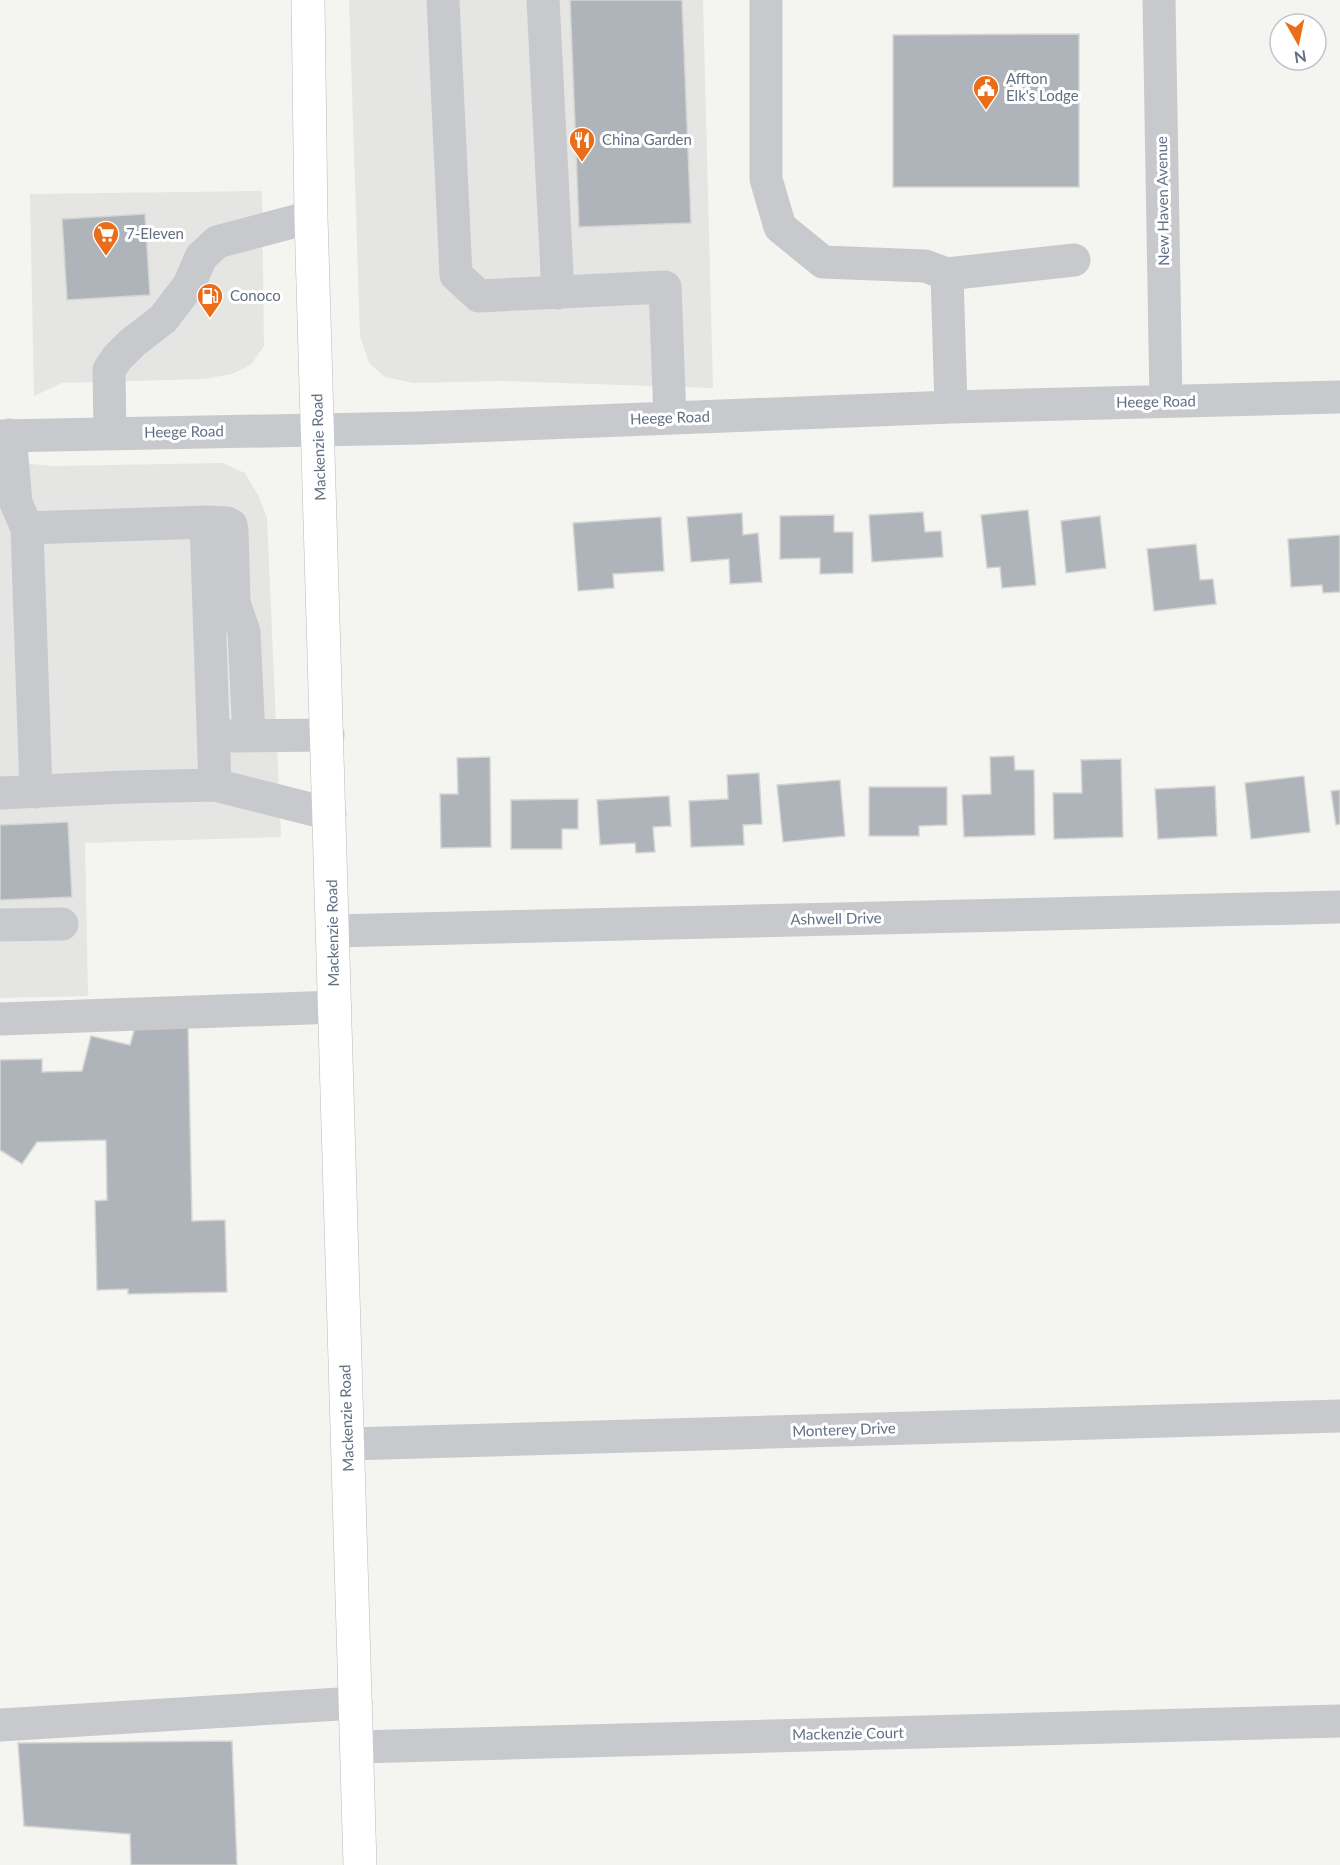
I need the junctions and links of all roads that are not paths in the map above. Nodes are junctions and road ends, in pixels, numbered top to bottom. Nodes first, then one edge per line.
1 (308, 0) edge
2 (443, 0) edge
3 (543, 0) edge
4 (766, 0) edge
5 (1159, 0) edge
6 (311, 217) junction
7 (1074, 260) dead end
8 (947, 274) junction
9 (558, 293) junction
10 (1340, 397) edge
11 (1166, 401) junction
12 (951, 407) junction
13 (670, 418) junction
14 (319, 430) junction
15 (110, 433) junction
16 (5, 436) edge
17 (14, 512) edge
18 (206, 522) junction
19 (328, 735) junction
20 (214, 736) junction
21 (249, 736) junction
22 (215, 785) junction
23 (36, 792) junction
24 (0, 794) edge
25 (330, 814) junction
26 (1340, 907) edge
27 (62, 924) dead end
28 (0, 925) edge
29 (332, 931) junction
30 (334, 1007) junction
31 (0, 1019) edge
32 (1340, 1416) edge
33 (348, 1444) junction
34 (356, 1703) junction
35 (1340, 1721) edge
36 (0, 1725) edge
37 (357, 1747) junction
38 (360, 1865) edge

1 - 6 main road, Mackenzie Road
2 - 9 street
3 - 9 street
4 - 8 street
5 - 11 street, New Haven Avenue
6 - 14 main road, Mackenzie Road
6 - 15 street
7 - 8 street
8 - 12 street
9 - 13 street
10 - 11 street, Heege Road
11 - 12 street, Heege Road
12 - 13 street, Heege Road
13 - 14 street, Heege Road
14 - 15 street, Heege Road
14 - 19 main road, Mackenzie Road
15 - 16 street, Heege Road
16 - 17 street
17 - 18 street
17 - 23 street
18 - 20 street
18 - 21 street
19 - 21 street
19 - 25 main road, Mackenzie Road
20 - 21 street
20 - 22 street
22 - 23 street
22 - 25 street
23 - 24 street
25 - 29 main road, Mackenzie Road
26 - 29 street, Ashwell Drive
27 - 28 street
29 - 30 main road, Mackenzie Road
30 - 31 street
30 - 33 main road, Mackenzie Road
32 - 33 street, Monterey Drive
33 - 34 main road, Mackenzie Road
34 - 36 street
34 - 37 main road, Mackenzie Road
35 - 37 street, Mackenzie Court
37 - 38 main road, Mackenzie Road

